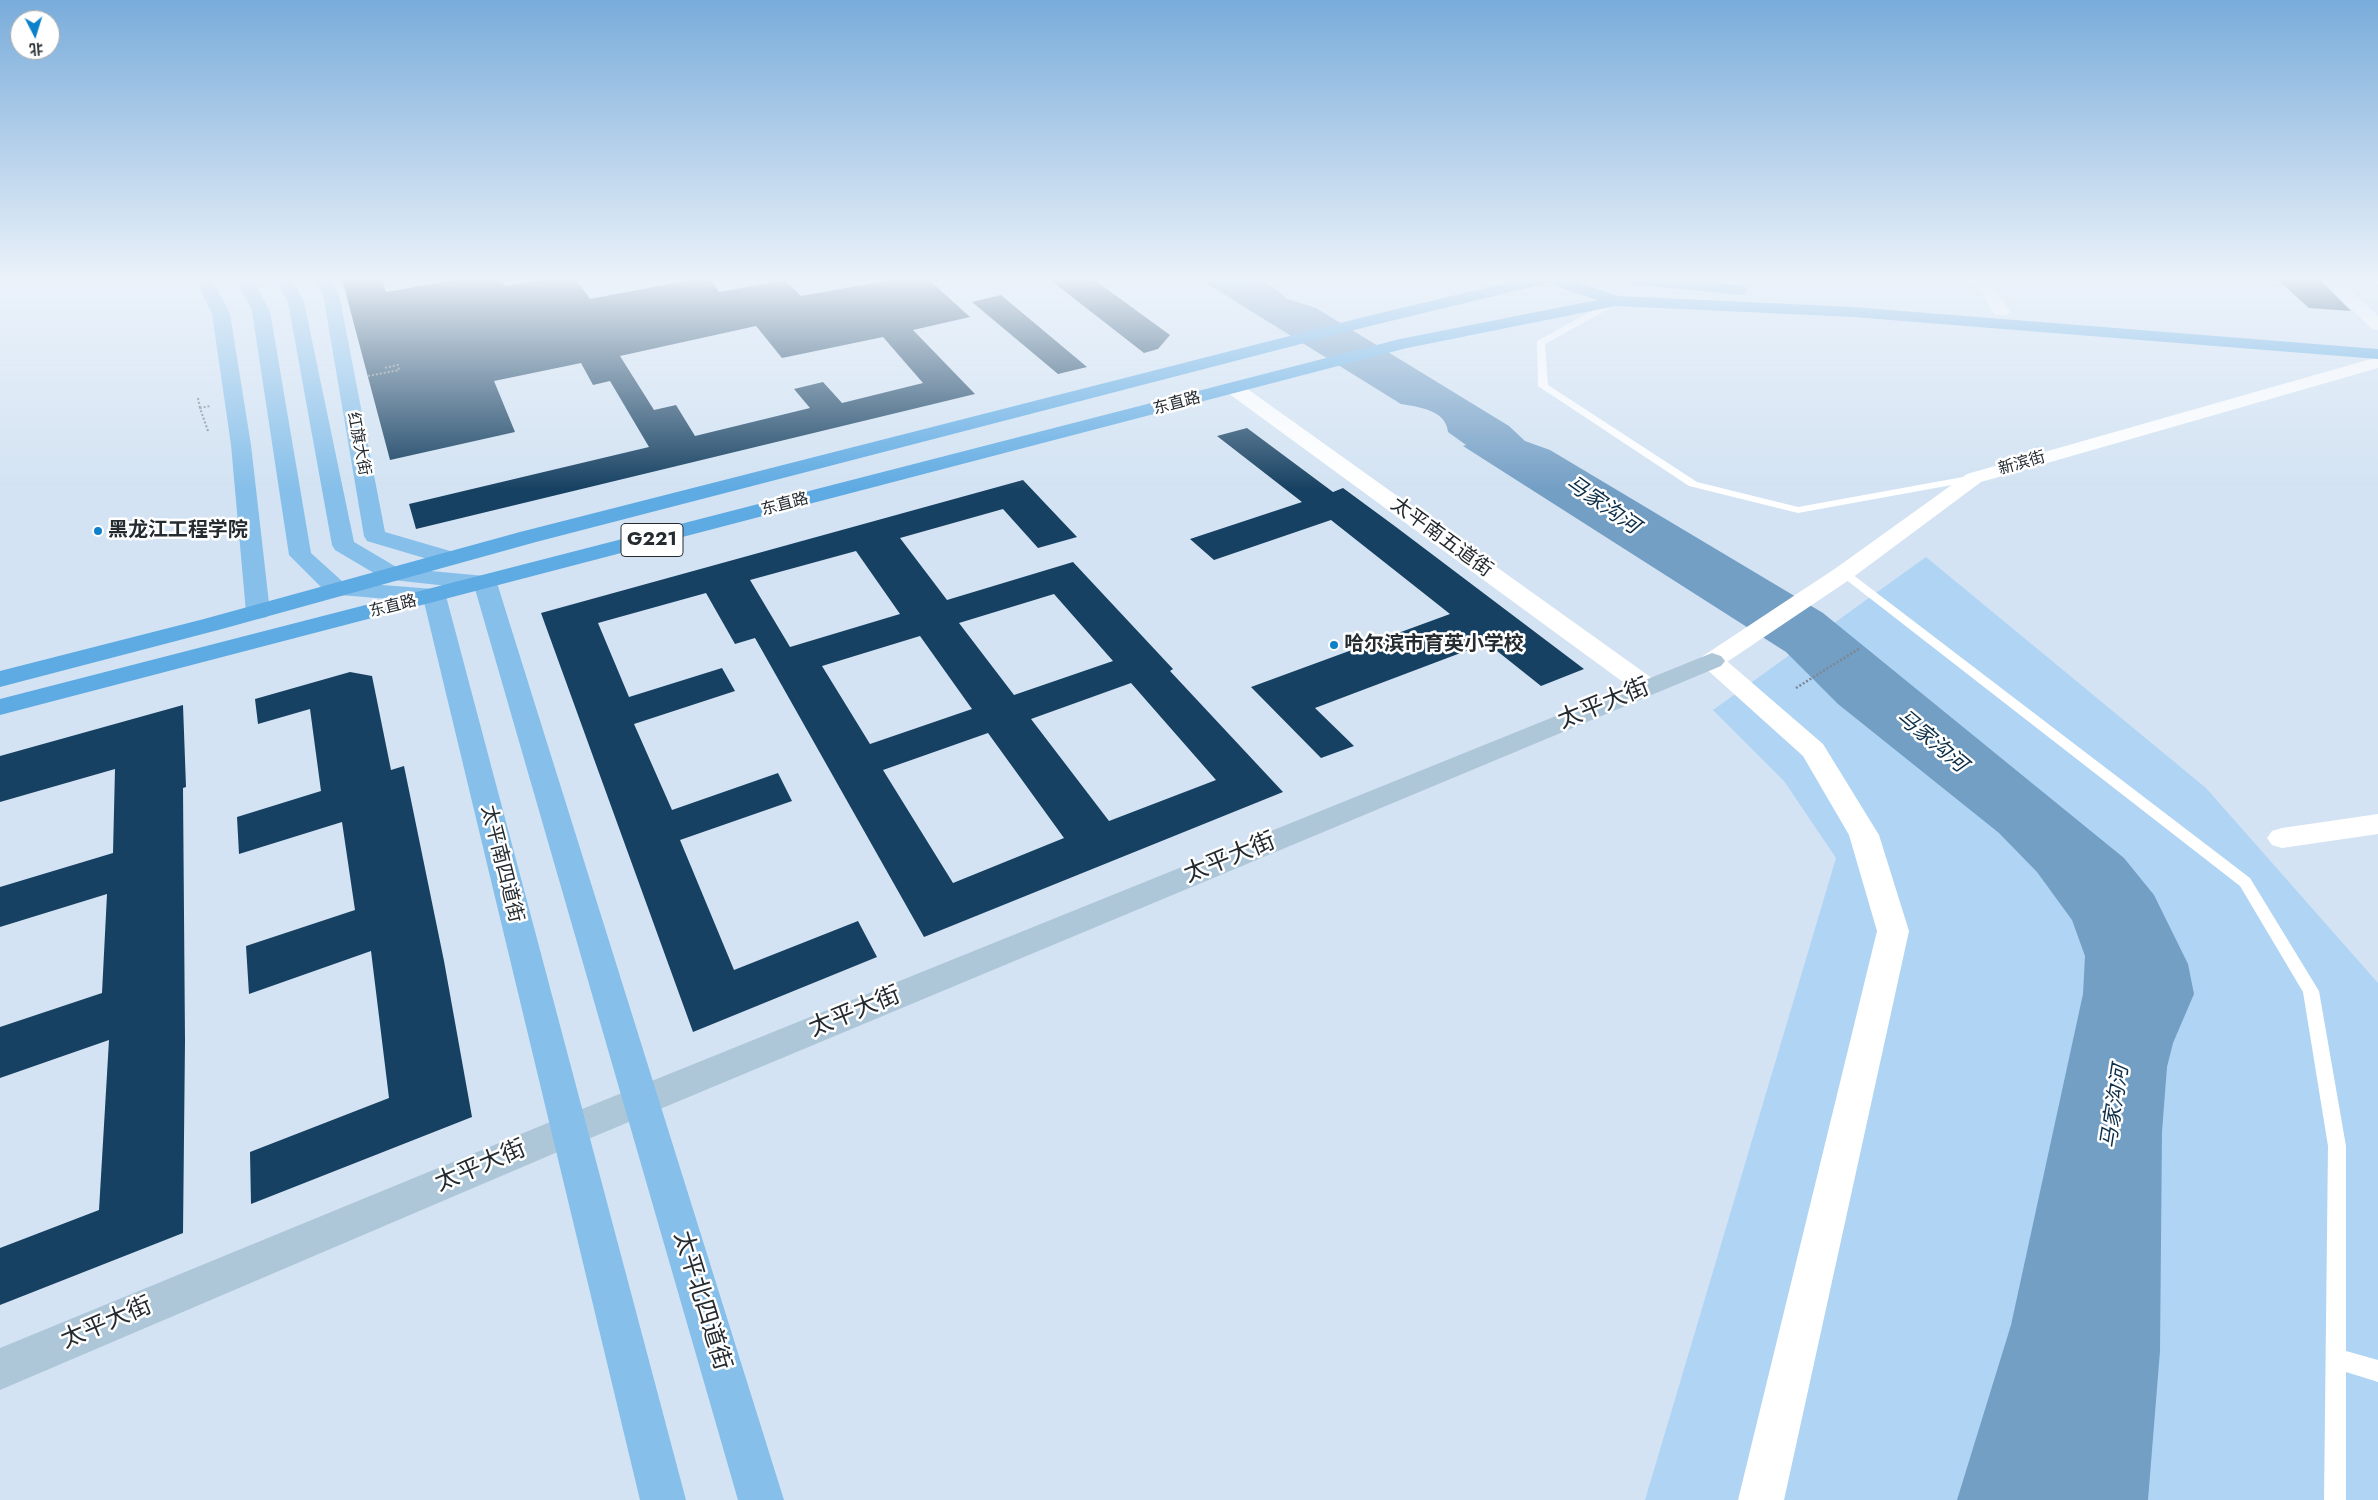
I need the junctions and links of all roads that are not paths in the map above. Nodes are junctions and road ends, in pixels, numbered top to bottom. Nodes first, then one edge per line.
1 (226, 349) edge
2 (267, 349) edge
3 (305, 349) edge
4 (341, 349) edge
5 (1263, 349) edge
6 (1383, 349) edge
7 (1540, 349) edge
8 (2316, 349) edge
9 (2378, 354) edge
10 (2378, 362) edge
11 (1235, 389) junction
12 (1974, 478) junction
13 (449, 558) junction
14 (1844, 573) junction
15 (392, 574) junction
16 (484, 583) junction
17 (336, 589) junction
18 (434, 596) junction
19 (258, 612) junction
20 (1712, 661) junction
21 (0, 679) edge
22 (1647, 687) junction
23 (0, 708) edge
24 (2378, 824) edge
25 (2282, 838) dead end
26 (641, 1101) junction
27 (568, 1131) junction
28 (2336, 1358) junction
29 (0, 1369) edge
30 (2378, 1371) edge
31 (664, 1500) edge
32 (761, 1500) edge
33 (1761, 1500) edge
34 (2335, 1500) edge

1 - 19 main road
2 - 17 main road
3 - 15 main road, 红旗大街
4 - 13 main road, 红旗大街
5 - 13 highway, 东直路 / G221
6 - 11 highway, 东直路 / G221
7 - 12 lane
8 - 9 highway, 东直路 / G221
10 - 12 street, 新滨街
11 - 16 highway, 东直路 / G221
11 - 22 street, 太平南五道街
12 - 14 street, 新滨街
13 - 15 highway, 东直路 / G221
14 - 20 street, 新滨街
14 - 28 lane
15 - 16 main road
15 - 17 highway, 东直路 / G221
16 - 18 highway, 东直路 / G221
16 - 26 main road
17 - 18 main road
17 - 19 highway, 东直路 / G221
18 - 23 highway, 东直路 / G221
18 - 27 main road, 太平南四道街
19 - 21 highway, 东直路 / G221
20 - 22 main road, 太平大街
20 - 33 street
22 - 26 main road, 太平大街
24 - 25 street
26 - 27 main road, 太平大街
26 - 32 main road, 太平北四道街
27 - 29 main road, 太平大街
27 - 31 main road
28 - 30 lane
28 - 34 lane

